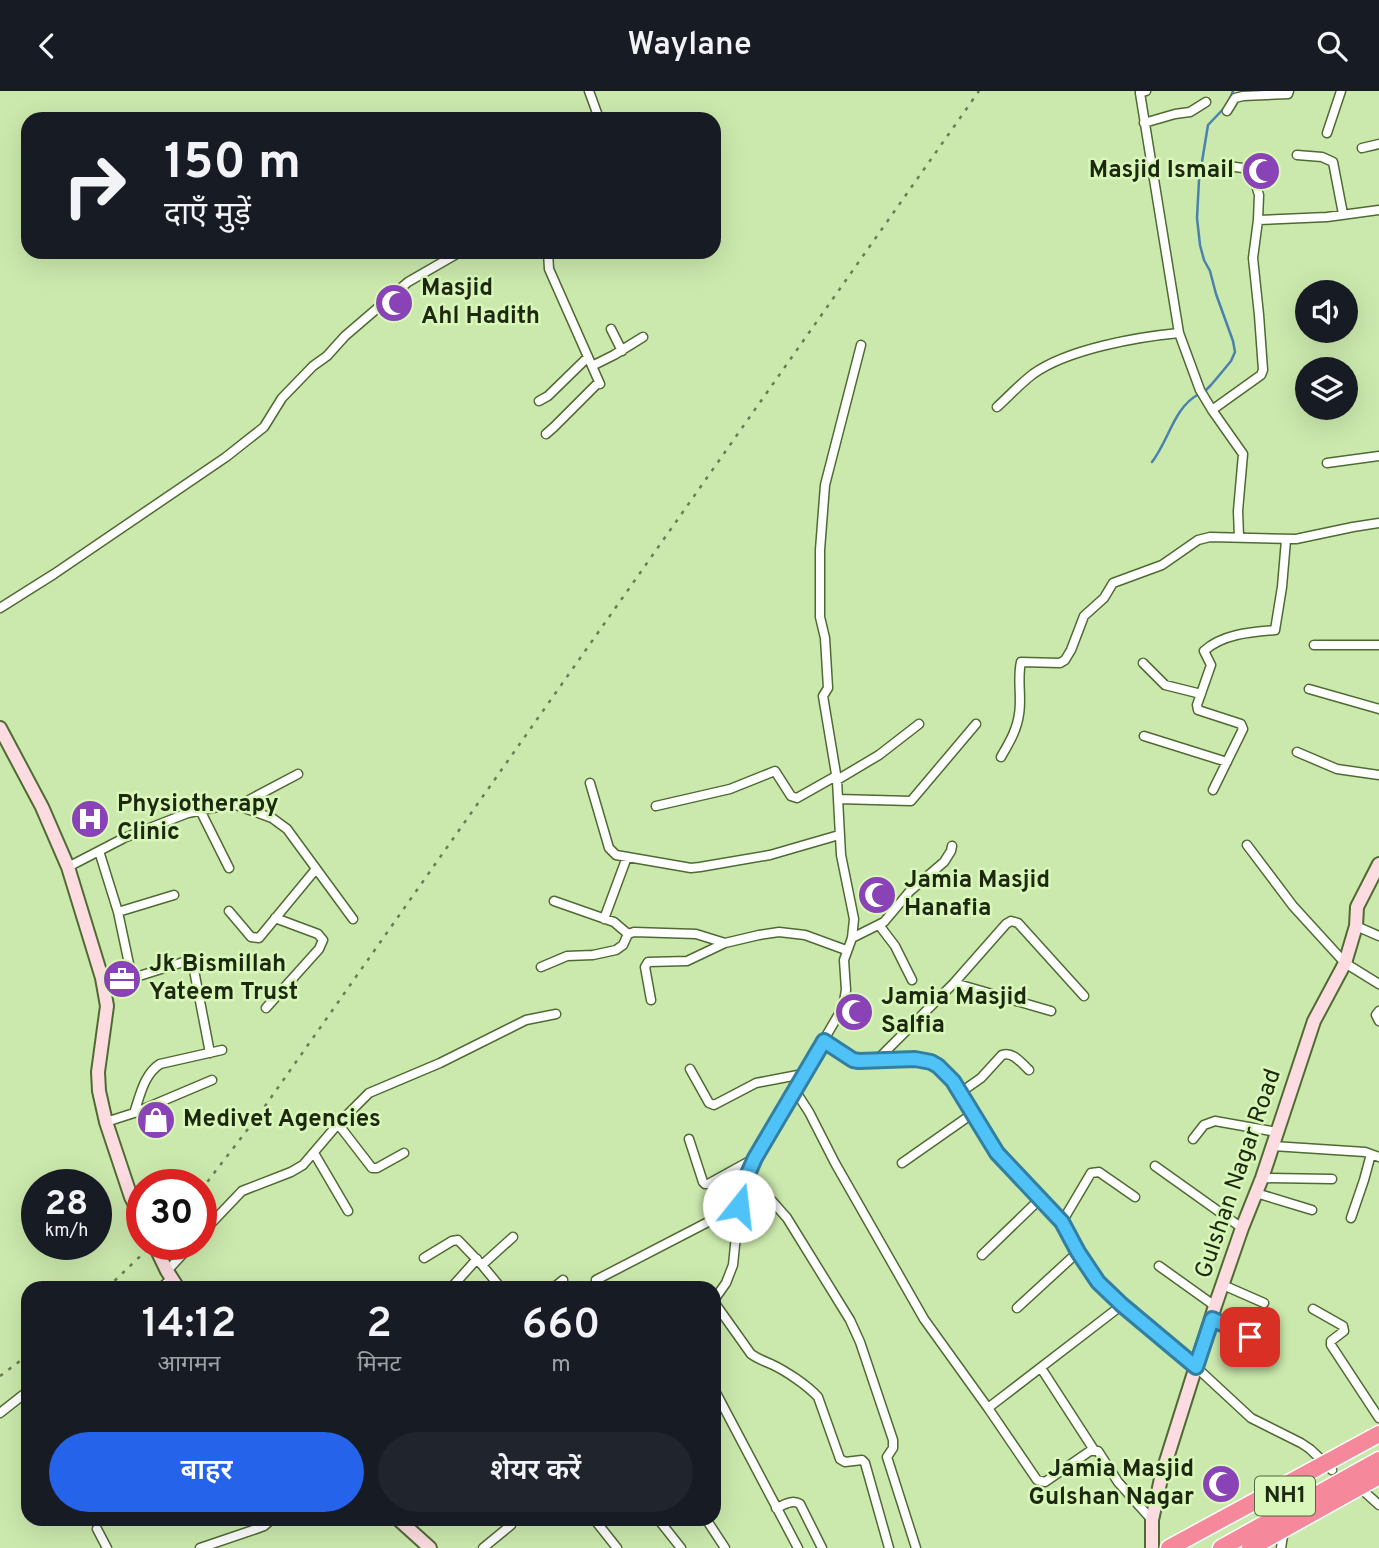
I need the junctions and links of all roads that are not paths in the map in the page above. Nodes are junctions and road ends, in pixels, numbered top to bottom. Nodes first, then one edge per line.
1 (589, 91) edge
2 (1146, 91) edge
3 (1289, 91) edge
4 (1341, 91) edge
5 (1206, 102) dead end
6 (1227, 111) dead end
7 (597, 112) edge
8 (1144, 123) junction
9 (1327, 132) dead end
10 (1379, 143) edge
11 (1362, 148) dead end
12 (1297, 155) dead end
13 (1227, 166) dead end
14 (1379, 210) edge
15 (1343, 214) junction
16 (1258, 220) junction
17 (448, 259) edge
18 (548, 259) edge
19 (611, 329) dead end
20 (1179, 333) junction
21 (643, 337) dead end
22 (861, 345) dead end
23 (622, 351) junction
24 (588, 357) junction
25 (592, 366) junction
26 (539, 401) dead end
27 (997, 407) dead end
28 (1212, 411) junction
29 (546, 434) dead end
30 (1379, 456) edge
31 (1327, 463) dead end
32 (1379, 523) edge
33 (1239, 537) junction
34 (1286, 540) junction
35 (0, 608) edge
36 (1314, 645) dead end
37 (1379, 645) edge
38 (1143, 663) dead end
39 (1309, 689) dead end
40 (1201, 694) junction
41 (1379, 709) edge
42 (976, 723) dead end
43 (919, 724) dead end
44 (0, 728) edge
45 (1144, 736) dead end
46 (1297, 751) dead end
47 (1001, 757) dead end
48 (1227, 762) junction
49 (298, 774) dead end
50 (1379, 775) edge
51 (836, 778) junction
52 (590, 783) dead end
53 (1213, 790) dead end
54 (838, 799) junction
55 (233, 804) junction
56 (656, 806) dead end
57 (200, 810) junction
58 (839, 835) junction
59 (1247, 845) dead end
60 (952, 846) dead end
61 (99, 851) junction
62 (627, 857) junction
63 (68, 867) junction
64 (229, 868) dead end
65 (316, 869) junction
66 (1377, 873) edge
67 (174, 895) dead end
68 (554, 901) dead end
69 (229, 911) dead end
70 (117, 912) junction
71 (275, 918) junction
72 (353, 919) dead end
73 (604, 919) junction
74 (879, 925) junction
75 (1356, 926) junction
76 (628, 934) junction
77 (1379, 936) edge
78 (852, 938) junction
79 (725, 943) junction
80 (846, 950) junction
81 (1345, 964) junction
82 (541, 967) dead end
83 (132, 978) junction
84 (912, 979) dead end
85 (954, 983) junction
86 (1379, 984) edge
87 (104, 987) junction
88 (1084, 996) dead end
89 (651, 1000) dead end
90 (265, 1008) dead end
91 (1051, 1011) dead end
92 (1379, 1011) edge
93 (556, 1014) dead end
94 (1379, 1021) edge
95 (824, 1041) junction
96 (222, 1050) dead end
97 (210, 1053) junction
98 (876, 1061) junction
99 (690, 1069) dead end
100 (1028, 1070) dead end
101 (803, 1074) junction
102 (212, 1080) dead end
103 (794, 1089) junction
104 (961, 1092) junction
105 (134, 1113) junction
106 (972, 1114) junction
107 (106, 1122) junction
108 (338, 1124) junction
109 (1277, 1132) junction
110 (688, 1139) dead end
111 (1193, 1139) dead end
112 (1273, 1146) junction
113 (314, 1153) junction
114 (404, 1153) dead end
115 (1375, 1155) edge
116 (755, 1158) junction
117 (902, 1163) dead end
118 (1155, 1166) dead end
119 (747, 1176) junction
120 (1262, 1178) junction
121 (1332, 1179) dead end
122 (126, 1182) edge
123 (1256, 1193) junction
124 (1135, 1197) dead end
125 (1040, 1199) junction
126 (739, 1206) junction
127 (1312, 1210) dead end
128 (348, 1211) dead end
129 (217, 1217) edge
130 (1351, 1218) dead end
131 (1062, 1222) junction
132 (1242, 1228) junction
133 (513, 1237) dead end
134 (1078, 1252) junction
135 (982, 1255) dead end
136 (424, 1258) dead end
137 (162, 1260) edge
138 (183, 1260) edge
139 (480, 1262) junction
140 (1159, 1266) dead end
141 (172, 1279) edge
142 (596, 1280) dead end
143 (459, 1281) edge
144 (495, 1281) edge
145 (1223, 1285) junction
146 (721, 1290) edge
147 (1264, 1303) dead end
148 (1122, 1305) junction
149 (1215, 1306) junction
150 (1017, 1308) dead end
151 (1313, 1308) dead end
152 (721, 1311) edge
153 (1212, 1319) junction
154 (1269, 1345) dead end
155 (1196, 1367) junction
156 (1041, 1369) junction
157 (21, 1396) edge
158 (721, 1402) edge
159 (988, 1408) junction
160 (0, 1413) edge
161 (1379, 1418) edge
162 (1379, 1434) edge
163 (1379, 1445) edge
164 (1094, 1450) junction
165 (1379, 1461) edge
166 (1328, 1467) junction
167 (1379, 1476) edge
168 (1359, 1487) junction
169 (1379, 1505) edge
170 (776, 1508) junction
171 (1152, 1520) junction
172 (264, 1526) edge
173 (406, 1526) edge
174 (510, 1526) edge
175 (600, 1526) edge
176 (664, 1526) edge
177 (711, 1526) edge
178 (96, 1529) dead end
179 (1284, 1529) junction
180 (107, 1548) edge
181 (200, 1548) edge
182 (430, 1548) edge
183 (483, 1548) edge
184 (617, 1548) edge
185 (681, 1548) edge
186 (725, 1548) edge
187 (798, 1548) edge
188 (822, 1548) edge
189 (889, 1548) edge
190 (916, 1548) edge
191 (1152, 1548) edge
192 (1169, 1548) edge
193 (1191, 1548) edge
194 (1221, 1548) edge
195 (1250, 1548) edge
196 (1281, 1548) edge

1 - 7 street
2 - 8 street
3 - 6 street
4 - 9 street
5 - 8 street
8 - 20 street
10 - 11 street
12 - 15 street
13 - 16 street
14 - 15 street
15 - 16 street
16 - 28 street
17 - 35 street
18 - 24 street
19 - 23 street
20 - 27 street
20 - 28 street
21 - 23 street
22 - 51 street
23 - 25 street
24 - 25 street
24 - 26 street
25 - 29 street
28 - 33 street
30 - 31 street
32 - 34 street
33 - 34 street
33 - 47 street
34 - 40 street
36 - 37 street
38 - 40 street
39 - 41 street
40 - 48 street
42 - 54 street
43 - 51 street
44 - 63 street
45 - 48 street
46 - 50 street
48 - 53 street
49 - 55 street
51 - 54 street
51 - 56 street
52 - 62 street
54 - 58 street
55 - 57 street
55 - 65 street
57 - 61 street
57 - 64 street
58 - 62 street
58 - 78 street
59 - 81 street
60 - 74 street
61 - 63 street
61 - 70 street
62 - 73 street
63 - 87 street
65 - 71 street
65 - 72 street
66 - 75 street, Gulshan Nagar Road
67 - 70 street
68 - 73 street
69 - 71 street
70 - 83 street
71 - 90 street
73 - 76 street
74 - 78 street
74 - 84 street
75 - 77 street
75 - 81 street, Gulshan Nagar Road
76 - 79 street
76 - 82 street
78 - 80 street
79 - 80 street
79 - 89 street
80 - 95 street
81 - 86 street
81 - 109 street, Gulshan Nagar Road
83 - 87 street
83 - 97 street
85 - 88 street
85 - 91 street
85 - 98 street
87 - 107 street
92 - 94 street
93 - 108 street
95 - 98 street
95 - 101 street
96 - 97 street
97 - 105 street
98 - 104 street
99 - 101 street
100 - 104 street
101 - 103 street
102 - 105 street
103 - 116 street
103 - 159 street
104 - 106 street
105 - 107 street
106 - 117 street
106 - 125 street
107 - 122 street
108 - 113 street
108 - 114 street
109 - 111 street
109 - 112 street, Gulshan Nagar Road
110 - 116 street
112 - 115 street
112 - 120 street, Gulshan Nagar Road
113 - 128 street
113 - 129 street
115 - 130 street
116 - 119 street
118 - 132 street
119 - 126 street
119 - 190 street
120 - 121 street
120 - 123 street, Gulshan Nagar Road
123 - 127 street
123 - 132 street, Gulshan Nagar Road
124 - 131 street
125 - 131 street
125 - 135 street
126 - 142 street
126 - 146 street
131 - 134 street
132 - 145 street, Gulshan Nagar Road
133 - 139 street
134 - 148 street
134 - 150 street
136 - 139 street
137 - 141 street
138 - 141 street
139 - 143 street
139 - 144 street
140 - 149 street
145 - 147 street
145 - 149 street, Gulshan Nagar Road
148 - 155 street
148 - 156 street
149 - 153 street, Gulshan Nagar Road
151 - 161 street
152 - 189 street
153 - 154 street
153 - 155 street, Gulshan Nagar Road
155 - 166 street
155 - 171 street, Gulshan Nagar Road
156 - 159 street
156 - 164 street
157 - 160 street
158 - 170 street
159 - 164 street
162 - 166 highway
163 - 166 highway, NH1
164 - 171 street
165 - 194 highway, NH1
166 - 192 highway
166 - 193 highway, NH1
167 - 168 highway
168 - 169 street
168 - 179 highway
170 - 187 street
170 - 188 street
171 - 191 street, Gulshan Nagar Road
172 - 181 street
173 - 182 street
174 - 183 street
175 - 184 street
176 - 185 street
177 - 186 street
178 - 180 street
179 - 195 highway
179 - 196 street

